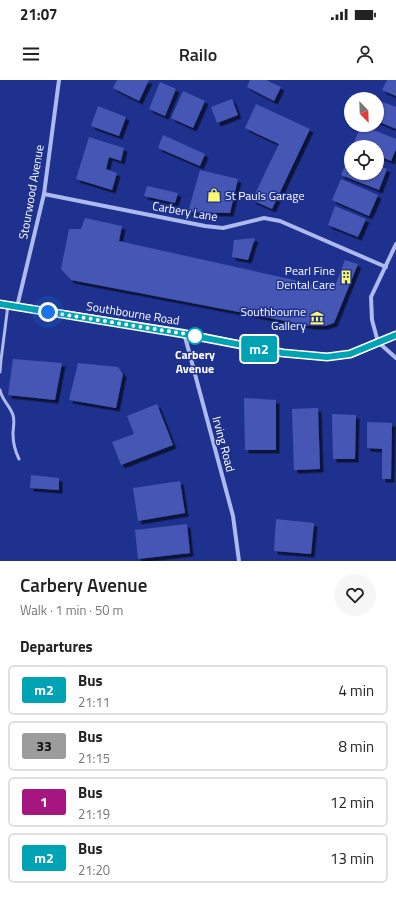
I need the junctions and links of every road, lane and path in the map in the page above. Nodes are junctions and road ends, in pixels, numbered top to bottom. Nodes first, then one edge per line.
1 (59, 80) edge
2 (44, 194) junction
3 (396, 244) edge
4 (386, 266) junction
5 (4, 305) edge
6 (17, 307) junction
7 (184, 334) junction
8 (396, 335) edge
9 (378, 342) junction
10 (396, 358) edge
11 (0, 372) edge
12 (0, 390) edge
13 (19, 459) dead end
14 (239, 561) edge

1 - 2 street, Stourwood Avenue
2 - 4 street, Carbery Lane
2 - 6 street, Stourwood Avenue
3 - 4 street
4 - 9 street
5 - 6 main road, Southbourne Road
5 - 11 lane
6 - 7 main road, Southbourne Road
7 - 9 main road, Southbourne Road
7 - 14 street, Irving Road
8 - 9 main road, Southbourne Road
9 - 10 street
12 - 13 lane

